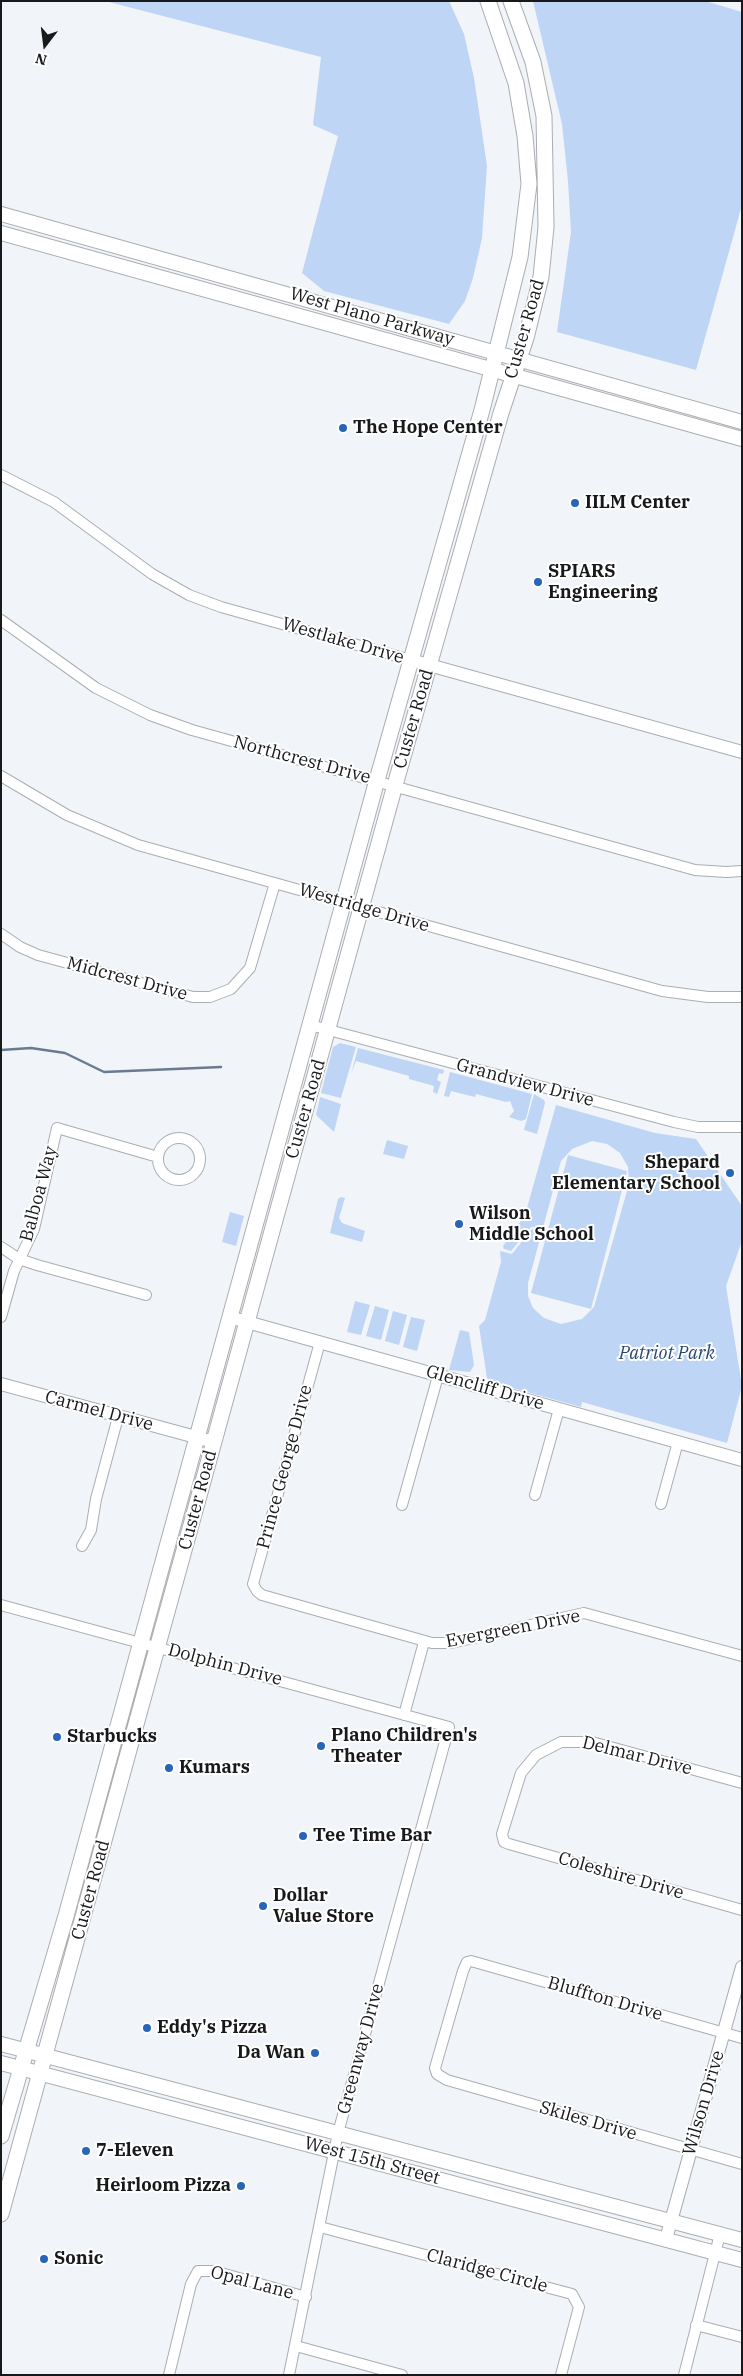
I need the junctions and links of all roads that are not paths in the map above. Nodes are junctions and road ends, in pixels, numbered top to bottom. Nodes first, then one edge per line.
1 (488, 1) edge
2 (511, 1) edge
3 (1, 214) edge
4 (1, 233) edge
5 (221, 293) junction
6 (294, 295) junction
7 (497, 354) junction
8 (518, 359) junction
9 (493, 369) junction
10 (512, 374) junction
11 (742, 422) edge
12 (742, 439) edge
13 (1, 475) edge
14 (1, 620) edge
15 (411, 660) junction
16 (430, 665) junction
17 (742, 752) edge
18 (1, 776) edge
19 (377, 780) junction
20 (395, 785) junction
21 (742, 871) edge
22 (274, 883) junction
23 (344, 903) junction
24 (363, 908) junction
25 (1, 934) edge
26 (742, 997) edge
27 (310, 1025) junction
28 (328, 1030) junction
29 (742, 1127) edge
30 (158, 1157) junction
31 (1, 1247) edge
32 (19, 1259) junction
33 (146, 1296) dead end
34 (1, 1316) edge
35 (229, 1318) junction
36 (247, 1322) junction
37 (320, 1342) junction
38 (438, 1376) junction
39 (1, 1384) edge
40 (559, 1409) junction
41 (118, 1417) junction
42 (196, 1438) junction
43 (214, 1442) junction
44 (678, 1442) junction
45 (742, 1460) edge
46 (535, 1495) dead end
47 (661, 1504) dead end
48 (402, 1505) dead end
49 (82, 1546) dead end
50 (257, 1592) joint
51 (1, 1605) edge
52 (140, 1642) junction
53 (424, 1642) junction
54 (158, 1647) junction
55 (742, 1656) edge
56 (404, 1715) junction
57 (449, 1727) joint
58 (104, 1775) junction
59 (122, 1780) junction
60 (742, 1783) edge
61 (502, 1838) joint
62 (742, 1910) edge
63 (66, 1916) junction
64 (83, 1921) junction
65 (742, 1967) edge
66 (723, 2033) junction
67 (742, 2038) edge
68 (1, 2044) edge
69 (26, 2050) junction
70 (46, 2056) junction
71 (1, 2063) edge
72 (21, 2068) junction
73 (42, 2074) junction
74 (437, 2074) joint
75 (338, 2133) junction
76 (1, 2136) edge
77 (690, 2150) junction
78 (334, 2151) junction
79 (742, 2164) edge
80 (1, 2214) edge
81 (671, 2221) junction
82 (320, 2227) junction
83 (720, 2234) junction
84 (666, 2240) junction
85 (742, 2240) edge
86 (716, 2253) junction
87 (742, 2260) edge
88 (306, 2298) junction
89 (696, 2325) junction
90 (742, 2337) edge
91 (296, 2346) junction
92 (169, 2375) edge
93 (289, 2375) edge
94 (402, 2375) edge
95 (561, 2375) edge
96 (684, 2375) edge

1 - 7 main road, Custer Road
2 - 8 main road, Custer Road
3 - 6 main road, West Plano Parkway
4 - 5 main road, West Plano Parkway
5 - 6 main road
5 - 9 main road, West Plano Parkway
6 - 7 main road, West Plano Parkway
7 - 8 main road, West Plano Parkway
7 - 9 main road, Custer Road
8 - 10 main road, Custer Road
8 - 11 main road, West Plano Parkway
9 - 10 main road, West Plano Parkway
9 - 15 main road, Custer Road
10 - 12 main road, West Plano Parkway
10 - 16 main road, Custer Road
13 - 15 street, Westlake Drive
14 - 19 street, Northcrest Drive
15 - 16 street, Westlake Drive
15 - 19 main road, Custer Road
16 - 17 street, Westlake Drive
16 - 20 main road, Custer Road
18 - 22 street, Westridge Drive
19 - 20 street, Northcrest Drive
19 - 23 main road, Custer Road
20 - 21 street, Northcrest Drive
20 - 24 main road, Custer Road
22 - 23 street, Westridge Drive
22 - 25 street, Midcrest Drive
23 - 24 street, Westridge Drive
23 - 27 main road, Custer Road
24 - 26 street, Westridge Drive
24 - 28 main road, Custer Road
27 - 28 street, Grandview Drive
27 - 35 main road, Custer Road
28 - 29 street, Grandview Drive
28 - 36 main road, Custer Road
30 - 30 street
30 - 32 street, Balboa Way
31 - 32 street
32 - 33 street
32 - 34 street, Balboa Way
35 - 36 street, Glencliff Drive
35 - 42 main road, Custer Road
36 - 37 street, Glencliff Drive
36 - 43 main road, Custer Road
37 - 38 street, Glencliff Drive
37 - 50 street, Prince George Drive
38 - 40 street, Glencliff Drive
38 - 48 street
39 - 41 street, Carmel Drive
40 - 44 street, Glencliff Drive
40 - 46 street
41 - 42 street, Carmel Drive
41 - 49 street
42 - 43 street, Carmel Drive
42 - 52 main road, Custer Road
43 - 54 main road, Custer Road
44 - 45 street, Glencliff Drive
44 - 47 street
50 - 53 street, Evergreen Drive
51 - 52 street, Dolphin Drive
52 - 54 street, Dolphin Drive
52 - 58 main road, Custer Road
53 - 55 street, Evergreen Drive
53 - 56 street
54 - 56 street, Dolphin Drive
54 - 59 main road, Custer Road
56 - 57 street, Dolphin Drive
57 - 75 street, Greenway Drive
58 - 59 main road
58 - 63 main road, Custer Road
59 - 64 main road, Custer Road
60 - 61 street, Delmar Drive
61 - 62 street, Coleshire Drive
63 - 64 main road
63 - 69 main road, Custer Road
64 - 70 main road, Custer Road
65 - 66 street, Wilson Drive
66 - 67 street, Bluffton Drive
66 - 74 street, Bluffton Drive
66 - 77 street, Wilson Drive
68 - 69 main road, West 15th Street
69 - 70 main road, West 15th Street
69 - 72 main road, Custer Road
70 - 73 main road, Custer Road
70 - 75 main road, West 15th Street
71 - 72 main road, West 15th Street
72 - 73 main road, West 15th Street
72 - 76 main road, Custer Road
73 - 78 main road, West 15th Street
73 - 80 main road, Custer Road
74 - 77 street, Skiles Drive
75 - 78 street, Greenway Drive
75 - 81 main road, West 15th Street
77 - 79 street, Skiles Drive
77 - 81 street, Wilson Drive
78 - 82 street, Greenway Drive
78 - 84 main road, West 15th Street
81 - 83 main road, West 15th Street
81 - 84 street, Wilson Drive
82 - 88 street, Greenway Drive
82 - 95 street, Claridge Circle
83 - 85 main road, West 15th Street
83 - 86 street
84 - 86 main road, West 15th Street
86 - 87 main road, West 15th Street
86 - 89 street
88 - 91 street, Greenway Drive
88 - 92 street, Opal Lane
89 - 90 street
89 - 96 street
91 - 93 street, Greenway Drive
91 - 94 street

